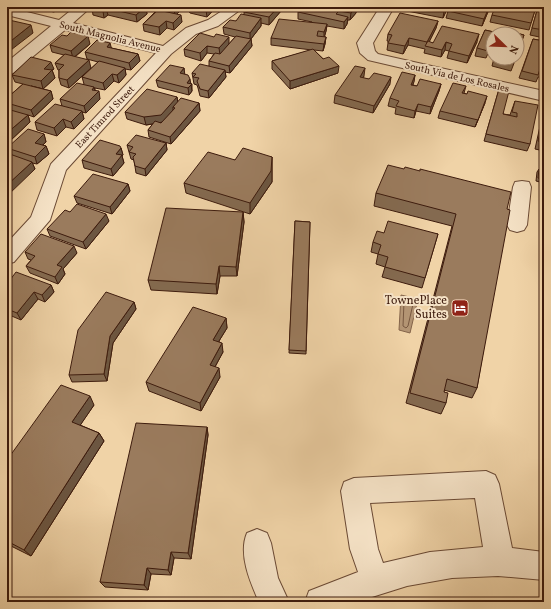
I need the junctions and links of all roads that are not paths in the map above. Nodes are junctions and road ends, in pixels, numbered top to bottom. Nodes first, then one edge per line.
1 (84, 7) edge
2 (237, 7) edge
3 (388, 7) edge
4 (7, 11) edge
5 (62, 24) junction
6 (166, 51) junction
7 (7, 70) edge
8 (544, 96) edge
9 (522, 187) dead end
10 (517, 225) dead end
11 (7, 256) edge
12 (257, 543) dead end
13 (500, 562) junction
14 (544, 566) edge
15 (375, 580) junction
16 (274, 602) edge
17 (320, 602) edge

1 - 5 street
2 - 6 street, East Timrod Street
3 - 8 street, South Via de Los Rosales
4 - 5 street, South Magnolia Avenue
5 - 6 street, South Magnolia Avenue
5 - 7 street
6 - 11 street, East Timrod Street
9 - 10 street
12 - 16 street
13 - 14 street
13 - 15 street
13 - 15 street
15 - 17 street

